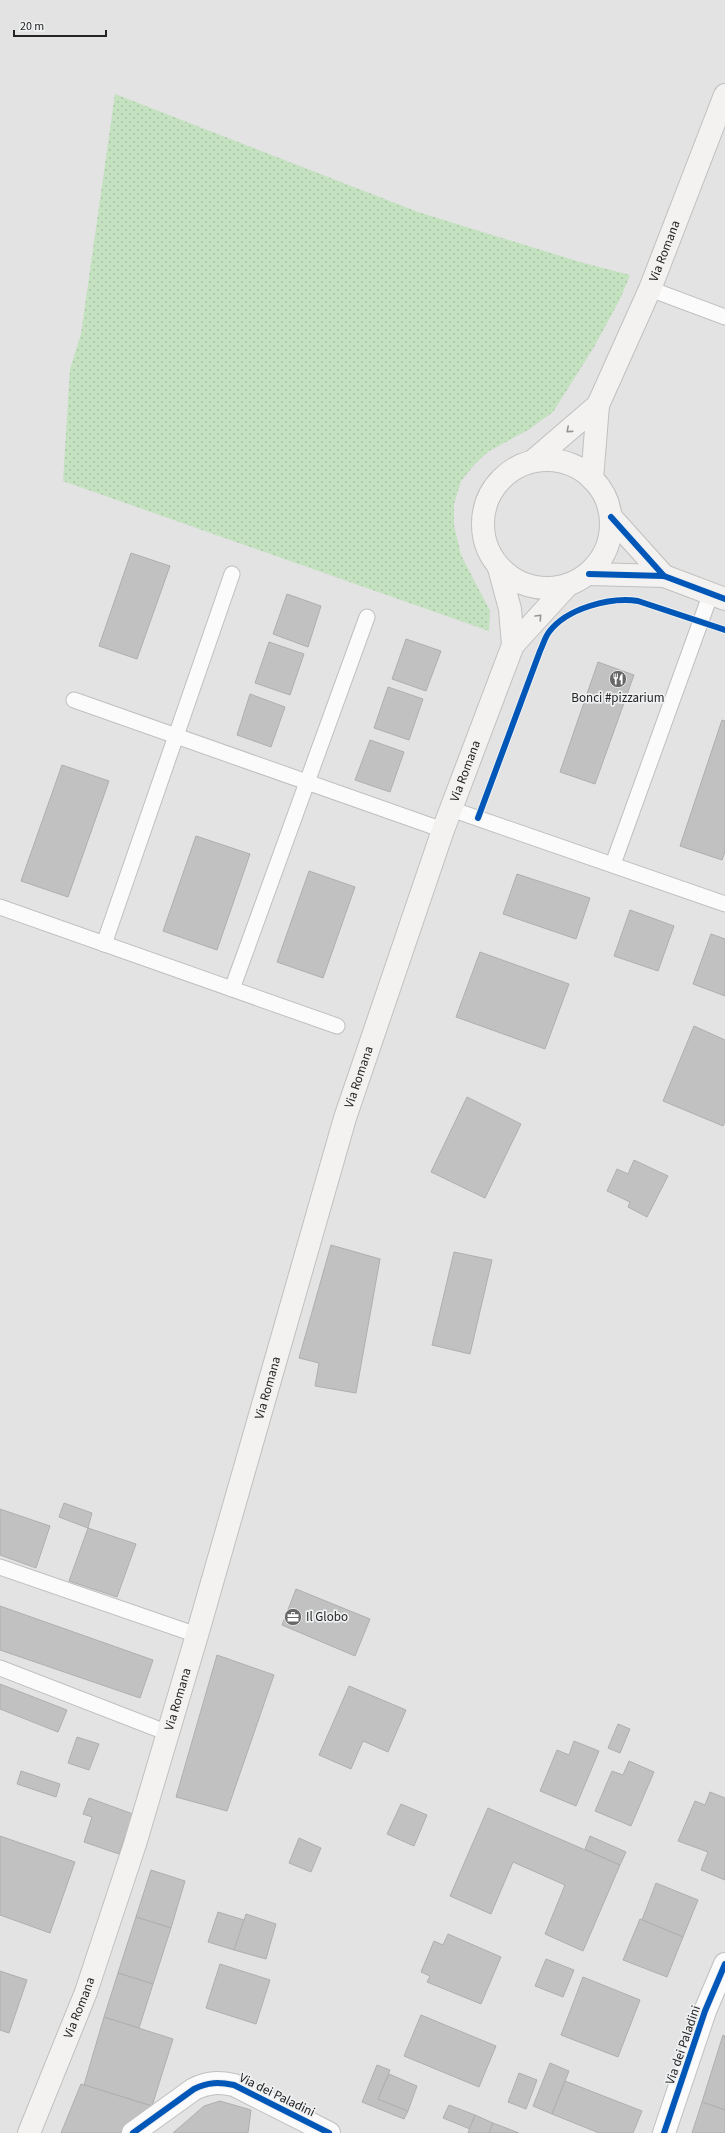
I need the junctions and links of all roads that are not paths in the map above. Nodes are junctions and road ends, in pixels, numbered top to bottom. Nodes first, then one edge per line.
1 (725, 95) edge
2 (650, 289) junction
3 (725, 317) edge
4 (598, 405) junction
5 (534, 460) junction
6 (592, 479) junction
7 (611, 517) junction
8 (499, 568) junction
9 (232, 574) dead end
10 (589, 574) junction
11 (664, 576) junction
12 (567, 586) junction
13 (718, 596) edge
14 (367, 617) dead end
15 (513, 645) junction
16 (74, 700) dead end
17 (176, 736) junction
18 (307, 782) junction
19 (451, 809) junction
20 (444, 830) junction
21 (614, 864) junction
22 (725, 904) edge
23 (0, 907) edge
24 (104, 944) junction
25 (232, 989) junction
26 (337, 1026) dead end
27 (0, 1567) edge
28 (197, 1635) junction
29 (0, 1668) edge
30 (168, 1733) junction
31 (725, 1964) edge
32 (29, 2133) edge
33 (133, 2133) edge
34 (329, 2133) edge
35 (664, 2133) edge

1 - 2 main road, Via Romana
2 - 3 lane
2 - 4 main road, Via Romana
4 -> 5 main road
4 - 6 main road
5 - 6 main road
5 - 8 main road
6 - 7 main road
7 - 10 main road
7 - 11 main road
8 - 12 main road
8 - 15 main road
9 - 17 lane
10 - 11 main road
10 - 12 main road
11 - 13 main road
15 -> 12 main road
13 - 21 lane
14 - 18 lane
15 - 19 main road, Via Romana
16 - 17 lane
17 - 18 lane
17 - 24 lane
18 - 20 lane
18 - 25 lane
19 - 20 main road, Via Romana
19 - 21 lane
20 - 28 main road, Via Romana
21 - 22 lane
23 - 24 lane
24 - 25 lane
25 - 26 lane
27 - 28 lane
28 - 30 main road, Via Romana
29 - 30 lane
30 - 32 main road, Via Romana
31 - 35 street, Via dei Paladini
33 - 34 street, Via dei Paladini

